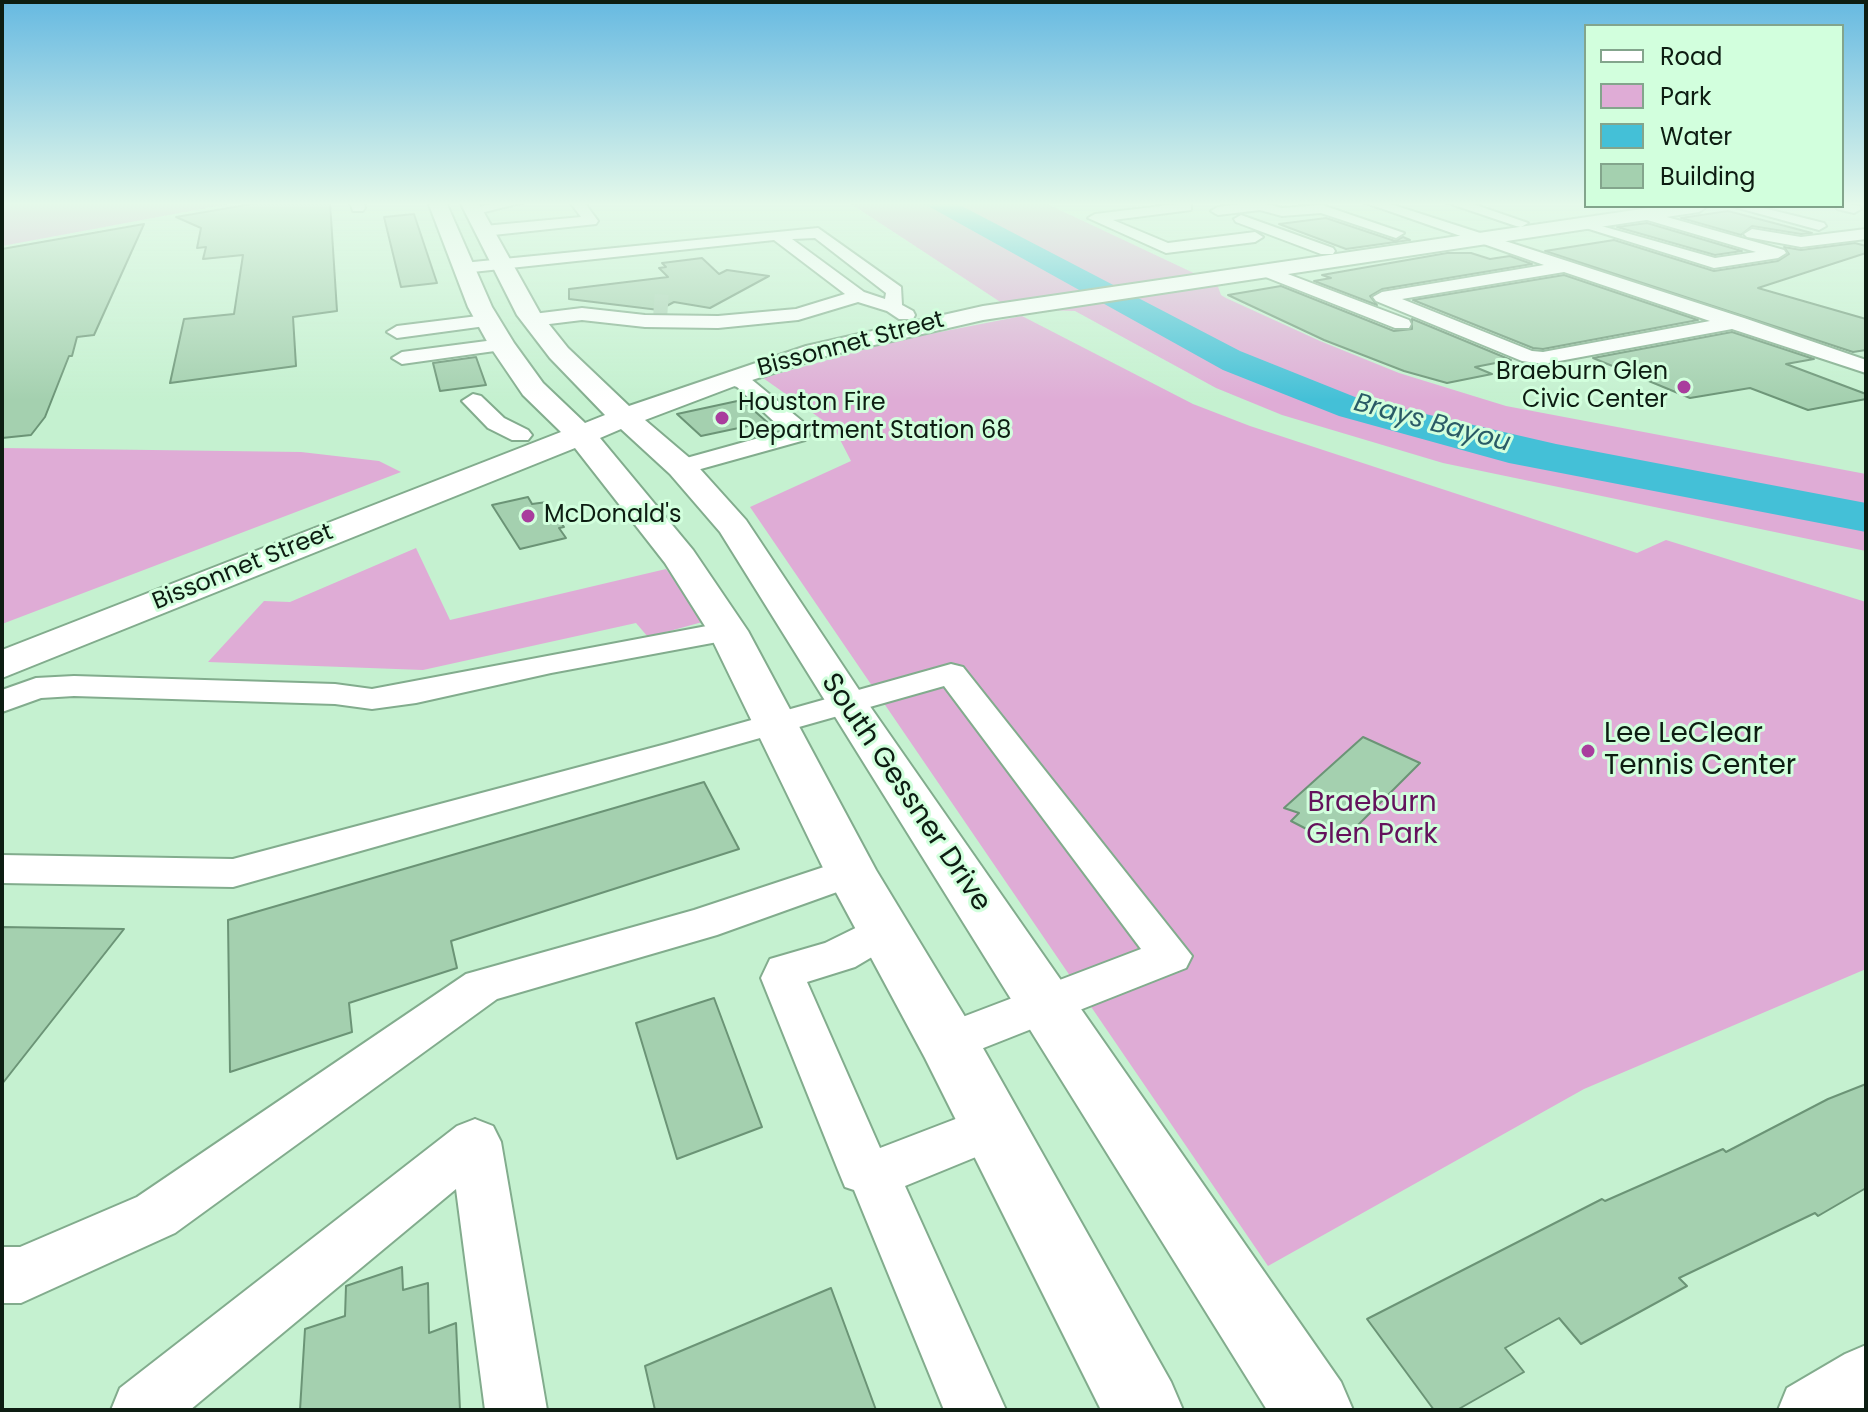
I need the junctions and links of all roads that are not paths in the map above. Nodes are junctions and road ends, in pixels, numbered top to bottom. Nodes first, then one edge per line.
1 (463, 268) edge
2 (504, 268) edge
3 (821, 268) edge
4 (864, 268) edge
5 (1249, 268) edge
6 (1258, 268) edge
7 (1558, 268) edge
8 (1575, 268) edge
9 (858, 296) junction
10 (1021, 302) junction
11 (899, 311) junction
12 (531, 318) junction
13 (486, 321) junction
14 (1737, 322) junction
15 (440, 327) junction
16 (865, 331) junction
17 (1765, 331) junction
18 (397, 332) dead end
19 (502, 345) junction
20 (449, 351) junction
21 (402, 358) dead end
22 (1865, 365) edge
23 (1514, 370) dead end
24 (1561, 371) dead end
25 (730, 378) junction
26 (473, 401) dead end
27 (594, 417) junction
28 (520, 435) junction
29 (681, 467) junction
30 (208, 570) junction
31 (728, 631) junction
32 (2, 640) edge
33 (2, 665) edge
34 (2, 702) edge
35 (846, 704) junction
36 (776, 725) junction
37 (2, 869) edge
38 (851, 872) junction
39 (884, 930) junction
40 (1046, 1004) junction
41 (948, 1043) junction
42 (992, 1127) junction
43 (874, 1174) junction
44 (2, 1275) edge
45 (1866, 1375) edge
46 (142, 1410) edge
47 (516, 1410) edge
48 (975, 1410) edge
49 (1143, 1410) edge
50 (1313, 1410) edge
51 (1809, 1410) edge

1 - 13 main road, South Gessner Drive
2 - 12 main road, South Gessner Drive
3 - 9 street
4 - 11 street
5 - 10 main road, Bissonnet Street
6 - 23 street
7 - 14 street
8 - 14 street
9 - 11 street
9 - 12 street
10 - 11 main road, Bissonnet Street
10 - 16 main road, Bissonnet Street
11 - 16 main road, Bissonnet Street
12 - 13 main road
12 - 27 main road, South Gessner Drive
13 - 15 street
13 - 19 main road, South Gessner Drive
14 - 17 street
15 - 18 street
15 - 20 street
16 - 25 main road, Bissonnet Street
16 - 27 main road, Bissonnet Street
17 - 22 street
17 - 24 street
19 - 20 street
19 - 27 main road, South Gessner Drive
20 - 21 street
25 - 27 main road, Bissonnet Street
25 - 29 street
26 - 28 street
27 - 28 main road, Bissonnet Street
27 - 29 main road, South Gessner Drive
27 - 30 main road, Bissonnet Street
27 - 31 main road, South Gessner Drive
28 - 30 main road, Bissonnet Street
29 - 35 main road, South Gessner Drive
30 - 32 main road, Bissonnet Street
30 - 33 main road, Bissonnet Street
31 - 34 street
31 - 36 main road, South Gessner Drive
35 - 36 street
35 - 40 main road, South Gessner Drive
35 - 40 street
36 - 37 street
36 - 38 main road, South Gessner Drive
38 - 39 main road, South Gessner Drive
38 - 44 street
39 - 41 main road, South Gessner Drive
39 - 43 street
40 - 41 street
40 - 50 main road, South Gessner Drive
41 - 42 main road, South Gessner Drive
42 - 43 street
42 - 49 main road, South Gessner Drive
43 - 48 street
45 - 51 street
46 - 47 street

